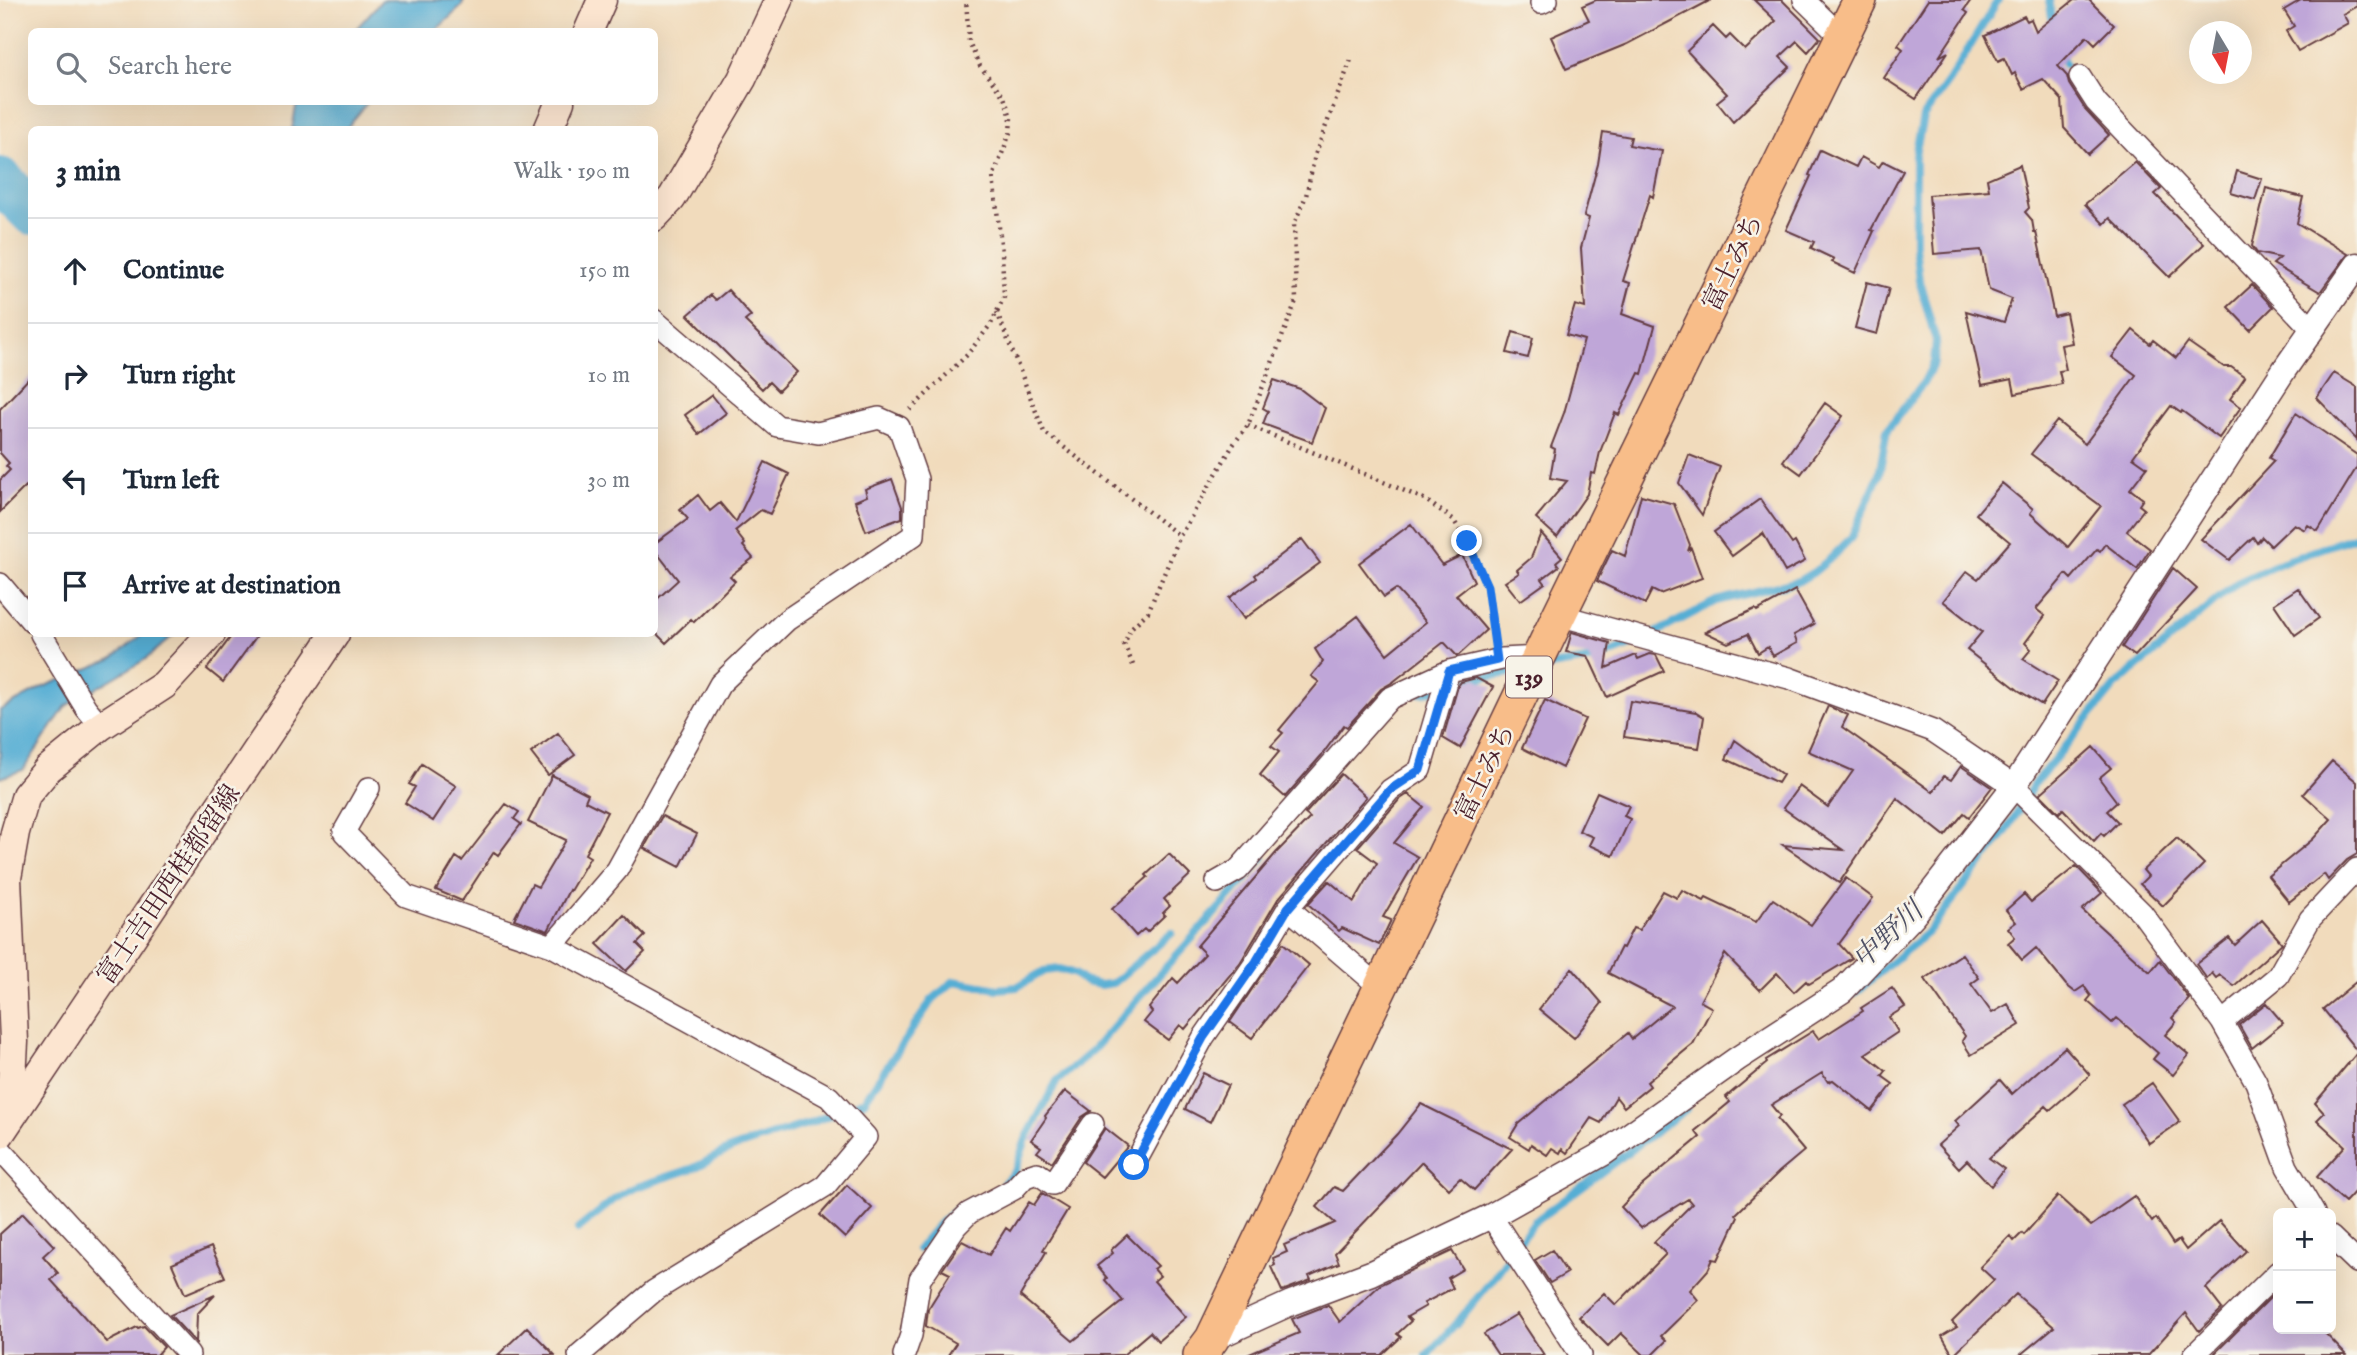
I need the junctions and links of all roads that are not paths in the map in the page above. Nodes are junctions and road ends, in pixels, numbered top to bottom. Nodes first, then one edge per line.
1 (602, 0) edge
2 (779, 0) edge
3 (1804, 0) edge
4 (1860, 0) edge
5 (590, 28) edge
6 (1842, 37) junction
7 (2080, 77) dead end
8 (558, 105) edge
9 (550, 126) edge
10 (658, 213) edge
11 (2357, 265) edge
12 (658, 323) edge
13 (2312, 329) junction
14 (0, 584) edge
15 (1559, 615) junction
16 (28, 618) edge
17 (43, 637) edge
18 (208, 637) edge
19 (333, 637) edge
20 (1539, 657) junction
21 (1449, 671) junction
22 (94, 717) junction
23 (369, 788) dead end
24 (2016, 788) junction
25 (2357, 869) edge
26 (1217, 882) dead end
27 (1288, 908) junction
28 (552, 946) junction
29 (1381, 988) junction
30 (2222, 1022) junction
31 (0, 1122) edge
32 (1093, 1124) dead end
33 (0, 1133) edge
34 (0, 1149) edge
35 (1134, 1165) dead end
36 (2311, 1208) edge
37 (1494, 1221) junction
38 (2336, 1242) edge
39 (2357, 1262) edge
40 (2273, 1277) edge
41 (1206, 1347) edge
42 (189, 1355) edge
43 (579, 1355) edge
44 (904, 1355) edge
45 (1581, 1355) edge
46 (2194, 1355) edge

1 - 5 main road
2 - 10 main road
3 - 6 street
4 - 6 highway, 富士みち / 139
6 - 15 highway, 富士みち / 139
7 - 13 street
8 - 9 main road
11 - 13 street
12 - 28 street
13 - 24 street
14 - 16 street
15 - 20 highway, 富士みち / 139
15 - 24 street
17 - 22 street
18 - 22 main road
19 - 33 main road, 富士吉田西桂都留線
20 - 21 street
20 - 29 highway, 富士みち / 139
21 - 26 street
21 - 27 street
22 - 31 main road
23 - 28 street
24 - 30 street
24 - 37 street
25 - 30 street
27 - 29 street
27 - 35 street
28 - 43 street
29 - 41 highway, 富士みち / 139
30 - 36 street
32 - 44 street
34 - 42 street
37 - 41 street
37 - 45 street
38 - 39 street
40 - 46 street

